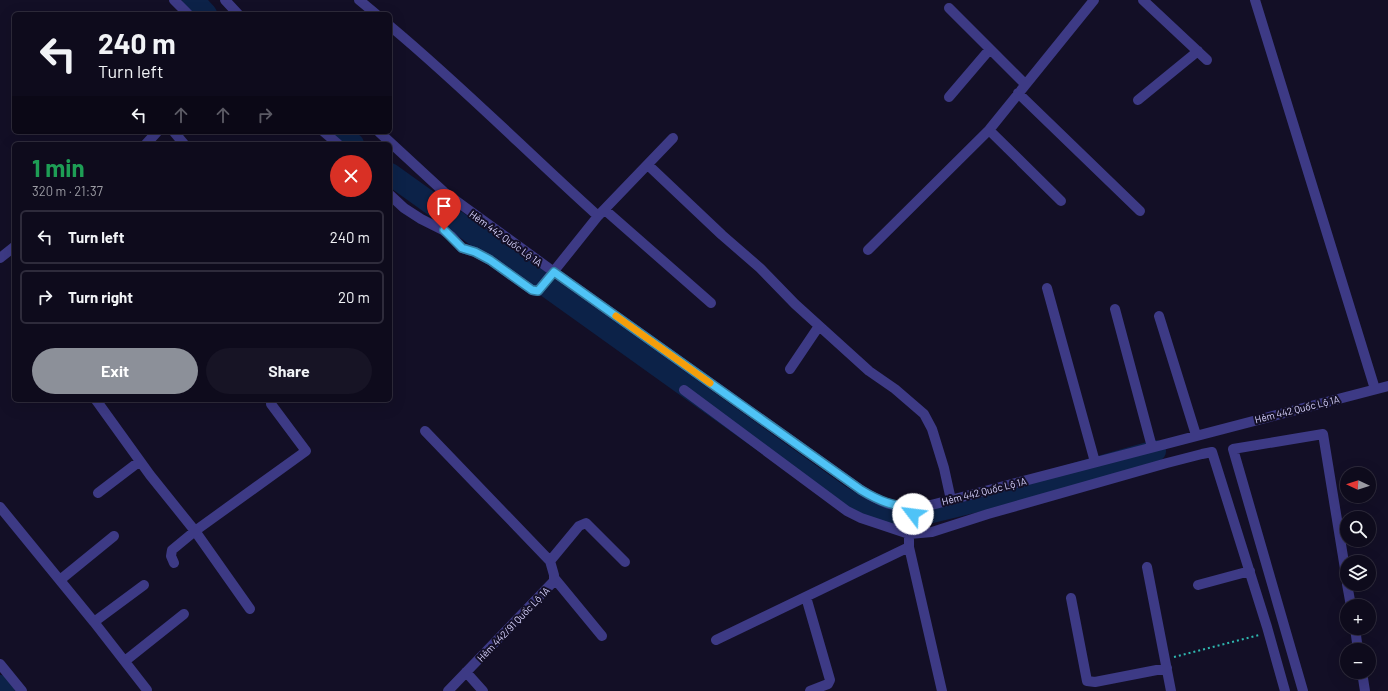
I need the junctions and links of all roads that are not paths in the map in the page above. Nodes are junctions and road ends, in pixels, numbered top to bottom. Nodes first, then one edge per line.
1 (174, 0) edge
2 (225, 0) edge
3 (359, 0) edge
4 (1094, 0) edge
5 (1143, 0) edge
6 (1255, 0) edge
7 (949, 8) dead end
8 (186, 12) edge
9 (236, 12) edge
10 (374, 12) edge
11 (392, 28) edge
12 (990, 49) junction
13 (1198, 51) junction
14 (1207, 60) dead end
15 (1025, 84) junction
16 (1018, 93) junction
17 (949, 97) dead end
18 (1138, 100) dead end
19 (989, 130) junction
20 (155, 134) edge
21 (176, 134) edge
22 (326, 134) edge
23 (381, 134) edge
24 (673, 138) dead end
25 (148, 142) edge
26 (182, 142) edge
27 (336, 142) edge
28 (390, 142) edge
29 (392, 144) edge
30 (648, 164) junction
31 (392, 197) edge
32 (1061, 201) dead end
33 (1140, 211) dead end
34 (602, 213) junction
35 (868, 250) dead end
36 (12, 252) edge
37 (0, 258) edge
38 (553, 274) junction
39 (1047, 288) dead end
40 (711, 303) dead end
41 (1115, 309) dead end
42 (1159, 316) dead end
43 (820, 326) junction
44 (790, 369) dead end
45 (1388, 386) edge
46 (1375, 389) junction
47 (684, 390) dead end
48 (97, 402) edge
49 (271, 404) dead end
50 (425, 431) dead end
51 (1196, 435) junction
52 (1152, 447) junction
53 (140, 461) junction
54 (1095, 462) junction
55 (98, 493) dead end
56 (951, 500) junction
57 (0, 507) edge
58 (913, 513) junction
59 (195, 531) junction
60 (908, 534) junction
61 (114, 536) dead end
62 (909, 547) junction
63 (1342, 555) edge
64 (550, 561) junction
65 (625, 562) dead end
66 (174, 563) dead end
67 (1147, 567) dead end
68 (1250, 571) junction
69 (555, 579) junction
70 (60, 580) junction
71 (144, 585) dead end
72 (1198, 585) dead end
73 (806, 597) junction
74 (1071, 598) dead end
75 (250, 609) dead end
76 (184, 614) dead end
77 (94, 622) junction
78 (602, 636) dead end
79 (716, 640) dead end
80 (125, 662) junction
81 (0, 664) edge
82 (1166, 664) junction
83 (466, 672) junction
84 (1363, 679) edge
85 (147, 690) edge
86 (22, 691) edge
87 (448, 691) edge
88 (483, 691) edge
89 (810, 691) edge
90 (942, 691) edge
91 (1172, 691) edge
92 (1285, 691) edge
93 (1303, 691) edge
94 (1365, 691) edge

1 - 8 street
2 - 9 street
3 - 10 street
4 - 15 street
5 - 13 street
6 - 46 street
7 - 12 street
11 - 34 street
12 - 15 street
12 - 17 street
13 - 14 street
13 - 18 street
15 - 16 street
16 - 19 street
16 - 33 street
19 - 32 street
19 - 35 street
20 - 25 street
21 - 26 street
22 - 27 street
23 - 28 street, Hẻm 442 Quốc Lộ 1A
24 - 30 street
29 - 38 street, Hẻm 442 Quốc Lộ 1A
30 - 34 street
30 - 43 street
31 - 38 street
34 - 38 street
34 - 40 street
36 - 37 street
38 - 58 street, Hẻm 442 Quốc Lộ 1A
39 - 54 street
41 - 52 street
42 - 51 street
43 - 44 street
43 - 56 street
45 - 46 street, Hẻm 442 Quốc Lộ 1A
46 - 51 street, Hẻm 442 Quốc Lộ 1A
47 - 60 street
48 - 53 street
49 - 59 street
50 - 64 street
51 - 52 street, Hẻm 442 Quốc Lộ 1A
52 - 54 street, Hẻm 442 Quốc Lộ 1A
53 - 55 street
53 - 59 street
54 - 56 street, Hẻm 442 Quốc Lộ 1A
56 - 58 street, Hẻm 442 Quốc Lộ 1A
57 - 70 street
58 - 60 street
59 - 66 street
59 - 75 street
60 - 62 street
60 - 68 street
61 - 70 street
62 - 73 street
62 - 90 street
63 - 93 street
64 - 65 street
64 - 69 street, Hẻm 442/91 Quốc Lộ 1A
67 - 82 street
68 - 72 street
68 - 92 street
69 - 78 street
69 - 83 street, Hẻm 442/91 Quốc Lộ 1A
70 - 77 street
71 - 77 street
73 - 79 street
73 - 89 street
74 - 82 street
76 - 80 street
77 - 80 street
80 - 85 street
81 - 86 street
82 - 91 street
83 - 87 street, Hẻm 442/91 Quốc Lộ 1A
83 - 88 street
84 - 94 street

